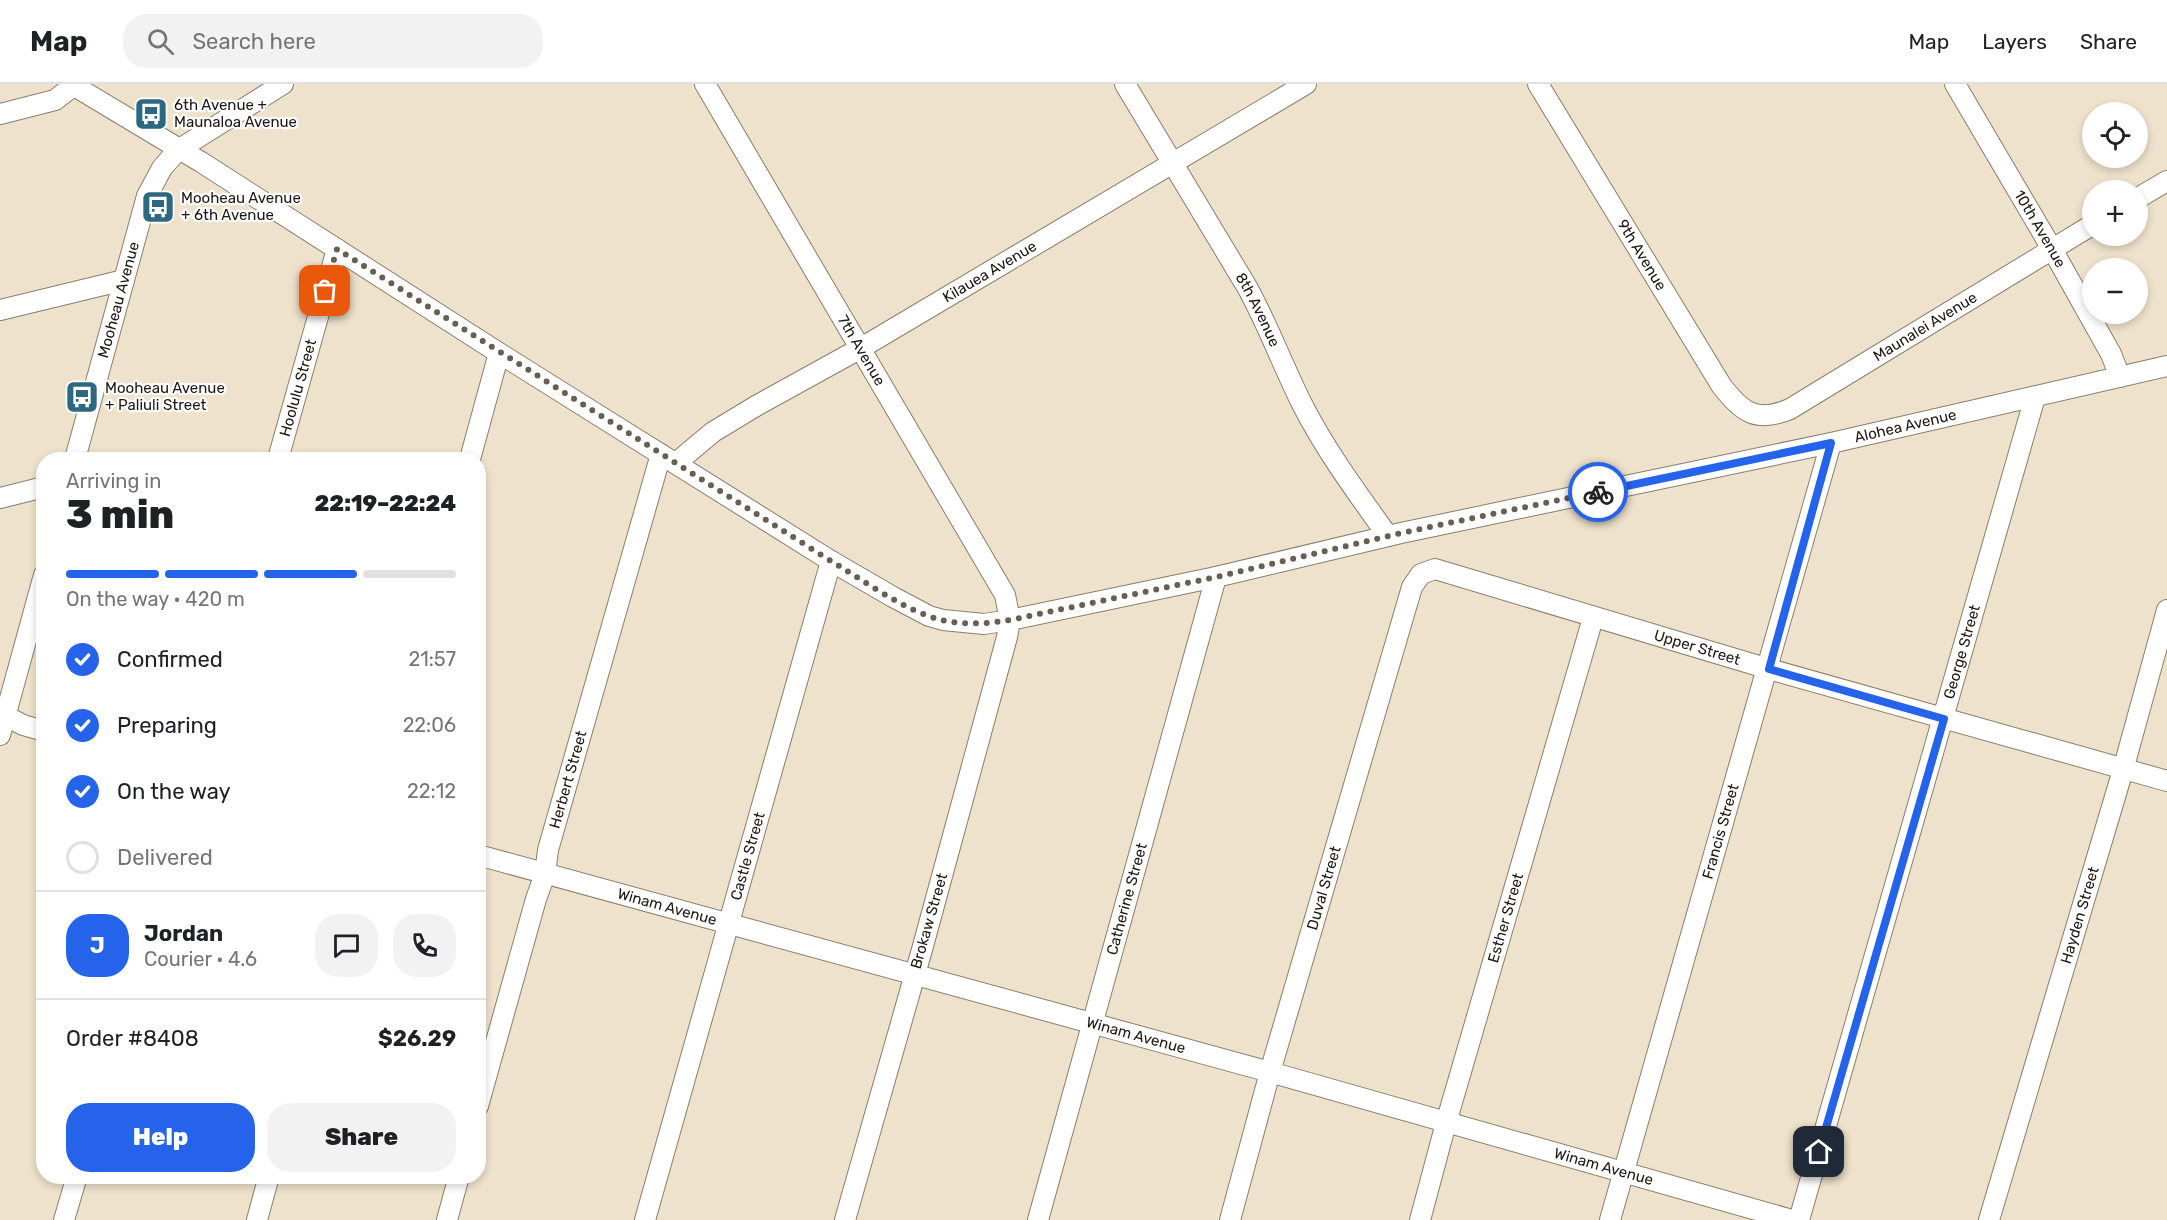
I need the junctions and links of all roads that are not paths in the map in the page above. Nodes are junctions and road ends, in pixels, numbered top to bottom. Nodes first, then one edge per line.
1 (282, 84) edge
2 (705, 84) edge
3 (1125, 84) edge
4 (1306, 84) edge
5 (1538, 84) edge
6 (1955, 84) edge
7 (72, 85) edge
8 (0, 114) edge
9 (178, 150) junction
10 (1173, 164) junction
11 (2167, 181) edge
12 (2148, 192) edge
13 (2082, 231) edge
14 (337, 249) junction
15 (2052, 249) junction
16 (124, 280) junction
17 (0, 310) edge
18 (861, 348) junction
19 (499, 353) junction
20 (2167, 366) edge
21 (2120, 377) junction
22 (2035, 397) junction
23 (1754, 415) joint
24 (1831, 443) junction
25 (77, 452) edge
26 (280, 452) edge
27 (472, 452) edge
28 (669, 459) junction
29 (36, 489) edge
30 (0, 498) edge
31 (1388, 536) junction
32 (831, 561) junction
33 (1435, 569) joint
34 (1216, 577) junction
35 (36, 602) edge
36 (2167, 610) edge
37 (1593, 618) junction
38 (1010, 620) junction
39 (1769, 669) junction
40 (3, 714) edge
41 (1944, 719) junction
42 (36, 729) edge
43 (0, 735) edge
44 (2123, 770) junction
45 (2167, 781) edge
46 (486, 857) edge
47 (545, 874) junction
48 (729, 924) junction
49 (915, 974) junction
50 (1091, 1023) junction
51 (1270, 1072) junction
52 (486, 1077) edge
53 (1446, 1123) junction
54 (1623, 1172) junction
55 (74, 1184) edge
56 (267, 1184) edge
57 (457, 1184) edge
58 (64, 1220) edge
59 (257, 1220) edge
60 (447, 1220) edge
61 (645, 1220) edge
62 (845, 1220) edge
63 (1038, 1220) edge
64 (1230, 1220) edge
65 (1420, 1220) edge
66 (1610, 1220) edge
67 (1792, 1220) edge
68 (1800, 1220) edge
69 (1989, 1220) edge

1 - 9 street, Mooheau Avenue
2 - 18 street, 7th Avenue
3 - 10 street, 8th Avenue
4 - 10 street, Kilauea Avenue
5 - 23 street, 9th Avenue
6 - 15 street, 10th Avenue
7 - 8 street
7 - 9 street, Alohea Avenue
9 - 14 street, Alohea Avenue
9 - 16 street, Mooheau Avenue
10 - 18 street, Kilauea Avenue
10 - 31 street, 8th Avenue
11 - 12 street
13 - 15 street, Maunalei Avenue
14 - 19 street, Alohea Avenue
14 - 26 street, Hoolulu Street
15 - 21 street, 10th Avenue
15 - 23 street, Maunalei Avenue
16 - 17 street
16 - 25 street, Mooheau Avenue
18 - 28 street, Kilauea Avenue
18 - 38 street, 7th Avenue
19 - 27 street
19 - 28 street, Alohea Avenue
20 - 21 street, Alohea Avenue
21 - 22 street, Alohea Avenue
22 - 24 street, Alohea Avenue
22 - 41 street, George Street
24 - 31 street, Alohea Avenue
24 - 39 street, Francis Street
28 - 32 street, Alohea Avenue
28 - 47 street, Herbert Street
29 - 30 street
31 - 34 street, Alohea Avenue
32 - 38 street, Alohea Avenue
32 - 48 street, Castle Street
33 - 37 street, Upper Street
33 - 51 street, Duval Street
34 - 38 street, Alohea Avenue
34 - 50 street, Catherine Street
35 - 40 street
36 - 44 street, Hayden Street
37 - 39 street, Upper Street
37 - 53 street, Esther Street
38 - 49 street, Brokaw Street
39 - 41 street, Upper Street
39 - 54 street, Francis Street
40 - 42 street
40 - 43 street
41 - 44 street, Upper Street
41 - 68 street, George Street
44 - 45 street, Upper Street
44 - 69 street, Hayden Street
46 - 47 street, Winam Avenue
47 - 48 street, Winam Avenue
47 - 52 street, Herbert Street
48 - 49 street, Winam Avenue
48 - 61 street, Castle Street
49 - 50 street, Winam Avenue
49 - 62 street, Brokaw Street
50 - 51 street, Winam Avenue
50 - 63 street, Catherine Street
51 - 53 street, Winam Avenue
51 - 64 street, Duval Street
53 - 54 street, Winam Avenue
53 - 65 street, Esther Street
54 - 66 street, Francis Street
54 - 67 street, Winam Avenue
55 - 58 street
56 - 59 street
57 - 60 street

